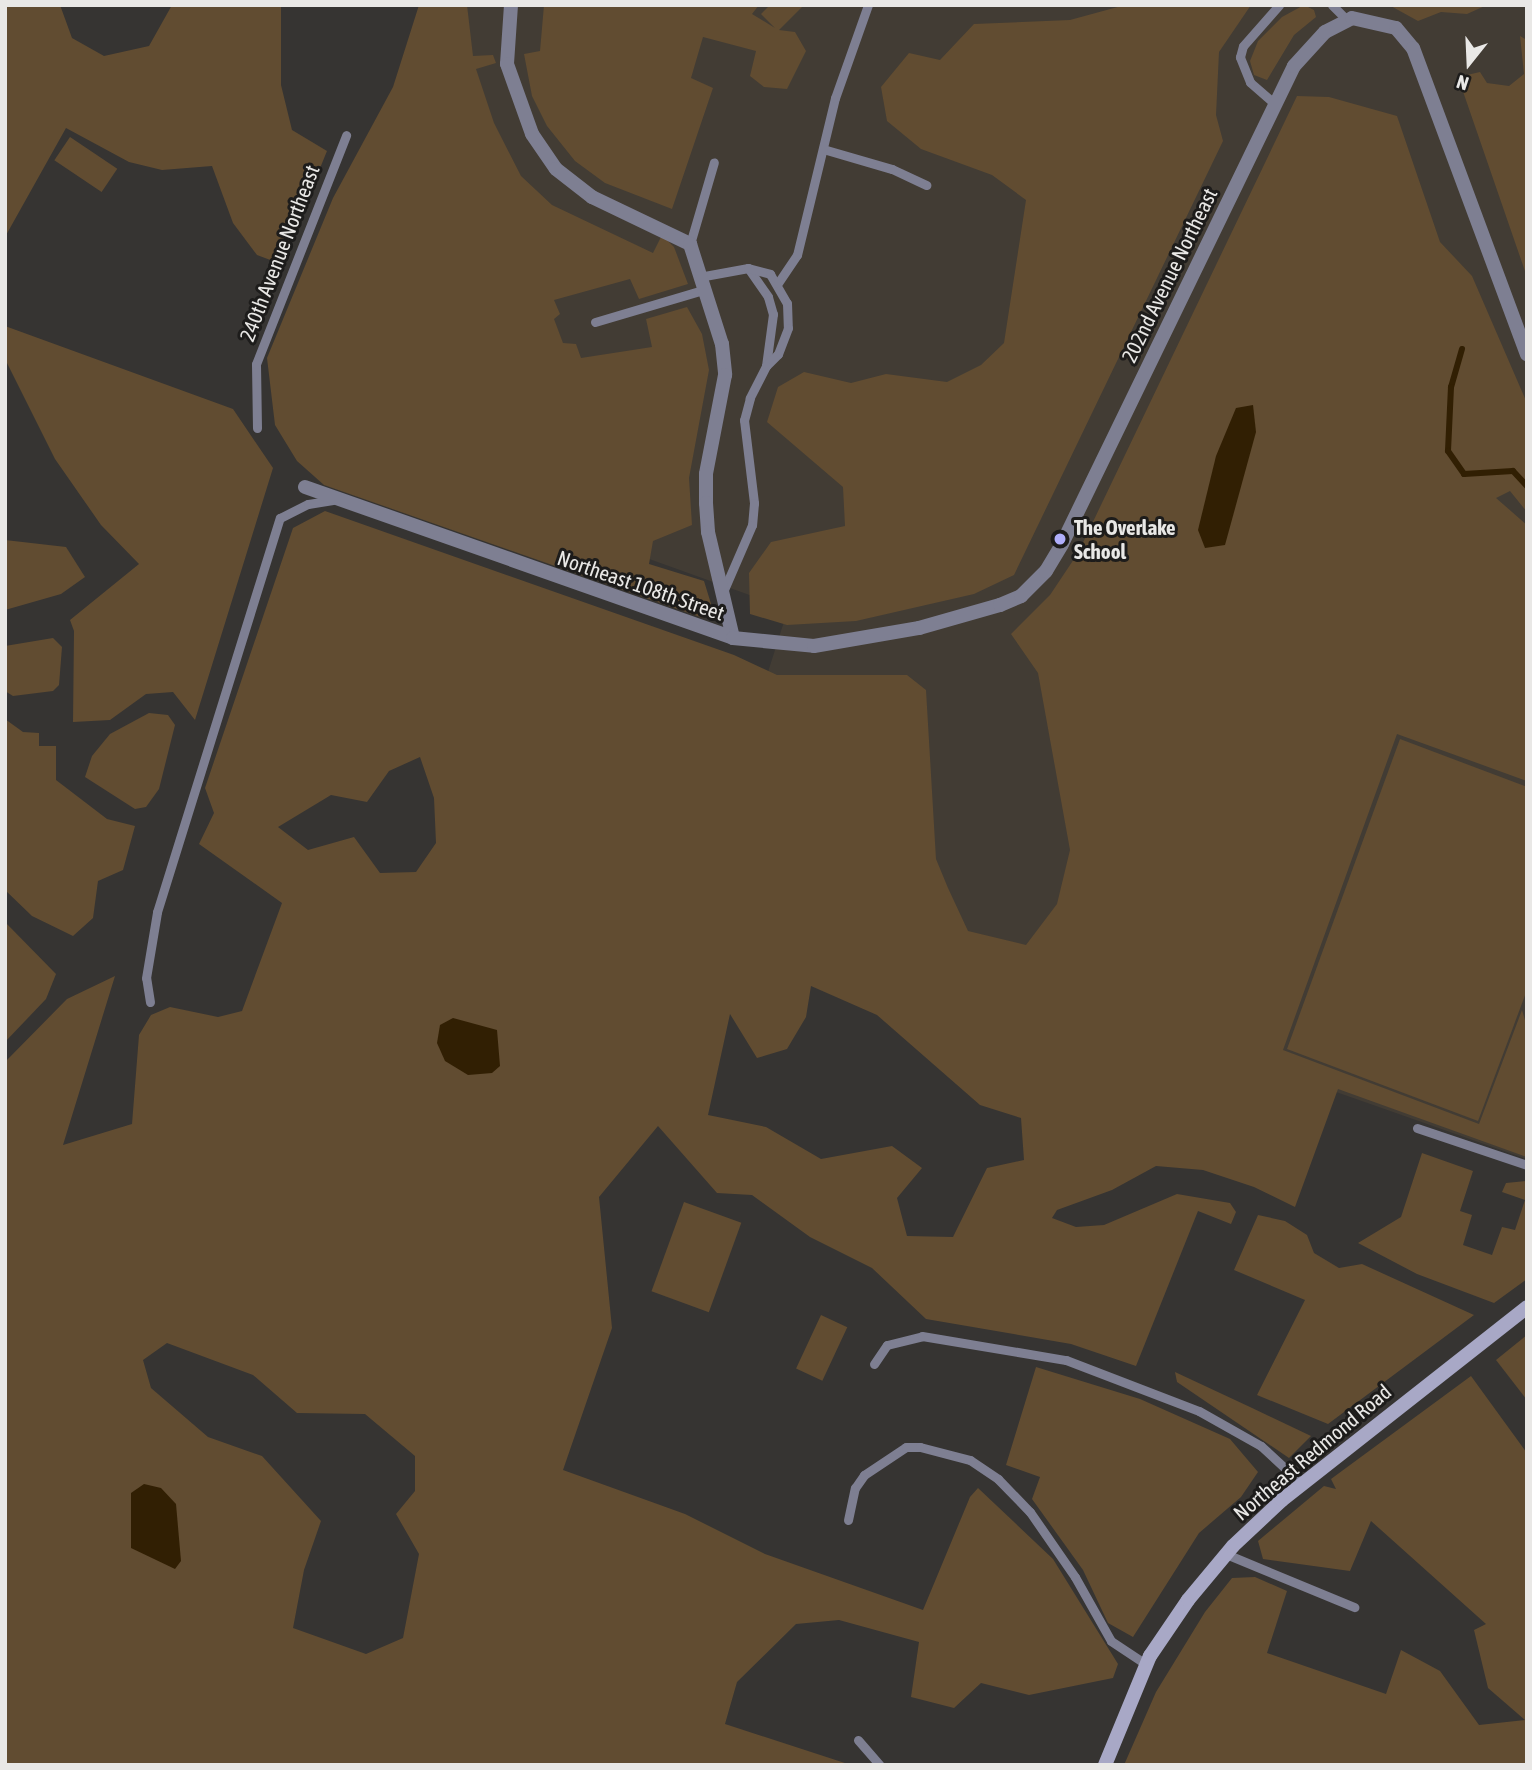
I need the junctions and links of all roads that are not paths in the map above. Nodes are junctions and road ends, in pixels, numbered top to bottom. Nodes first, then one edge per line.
1 (511, 5) edge
2 (868, 5) edge
3 (1279, 5) edge
4 (1332, 5) edge
5 (1350, 19) junction
6 (1275, 104) junction
7 (346, 135) dead end
8 (823, 149) junction
9 (714, 162) dead end
10 (927, 185) dead end
11 (690, 244) junction
12 (748, 268) junction
13 (701, 283) junction
14 (778, 283) junction
15 (595, 322) dead end
16 (1527, 354) edge
17 (766, 366) junction
18 (257, 428) dead end
19 (305, 487) dead end
20 (339, 499) junction
21 (1046, 571) joint
22 (723, 592) junction
23 (733, 638) junction
24 (150, 1002) dead end
25 (1417, 1128) dead end
26 (1527, 1165) edge
27 (1527, 1307) edge
28 (874, 1364) dead end
29 (1302, 1484) junction
30 (848, 1520) dead end
31 (1226, 1554) junction
32 (1354, 1606) dead end
33 (1148, 1661) junction
34 (858, 1740) dead end
35 (880, 1765) edge
36 (1105, 1765) edge

1 - 11 street
2 - 8 lane
3 - 6 lane
4 - 5 lane
5 - 6 street, 202nd Avenue Northeast
5 - 16 street
6 - 21 street, 202nd Avenue Northeast
7 - 18 lane, 240th Avenue Northeast
8 - 10 lane
8 - 14 lane
9 - 11 lane
11 - 13 street
12 - 13 lane
12 - 14 lane
12 - 17 lane
13 - 15 lane
13 - 22 street
14 - 17 lane
17 - 22 lane
19 - 20 street, Northeast 108th Street
20 - 23 street, Northeast 108th Street
20 - 24 lane
21 - 23 street, Northeast 108th Street
22 - 23 street
25 - 26 lane
27 - 29 street, Northeast Redmond Road
28 - 29 lane
29 - 31 street, Northeast Redmond Road
30 - 33 lane
31 - 32 lane
31 - 33 street, Northeast Redmond Road
33 - 36 street, Northeast Redmond Road
34 - 35 lane

